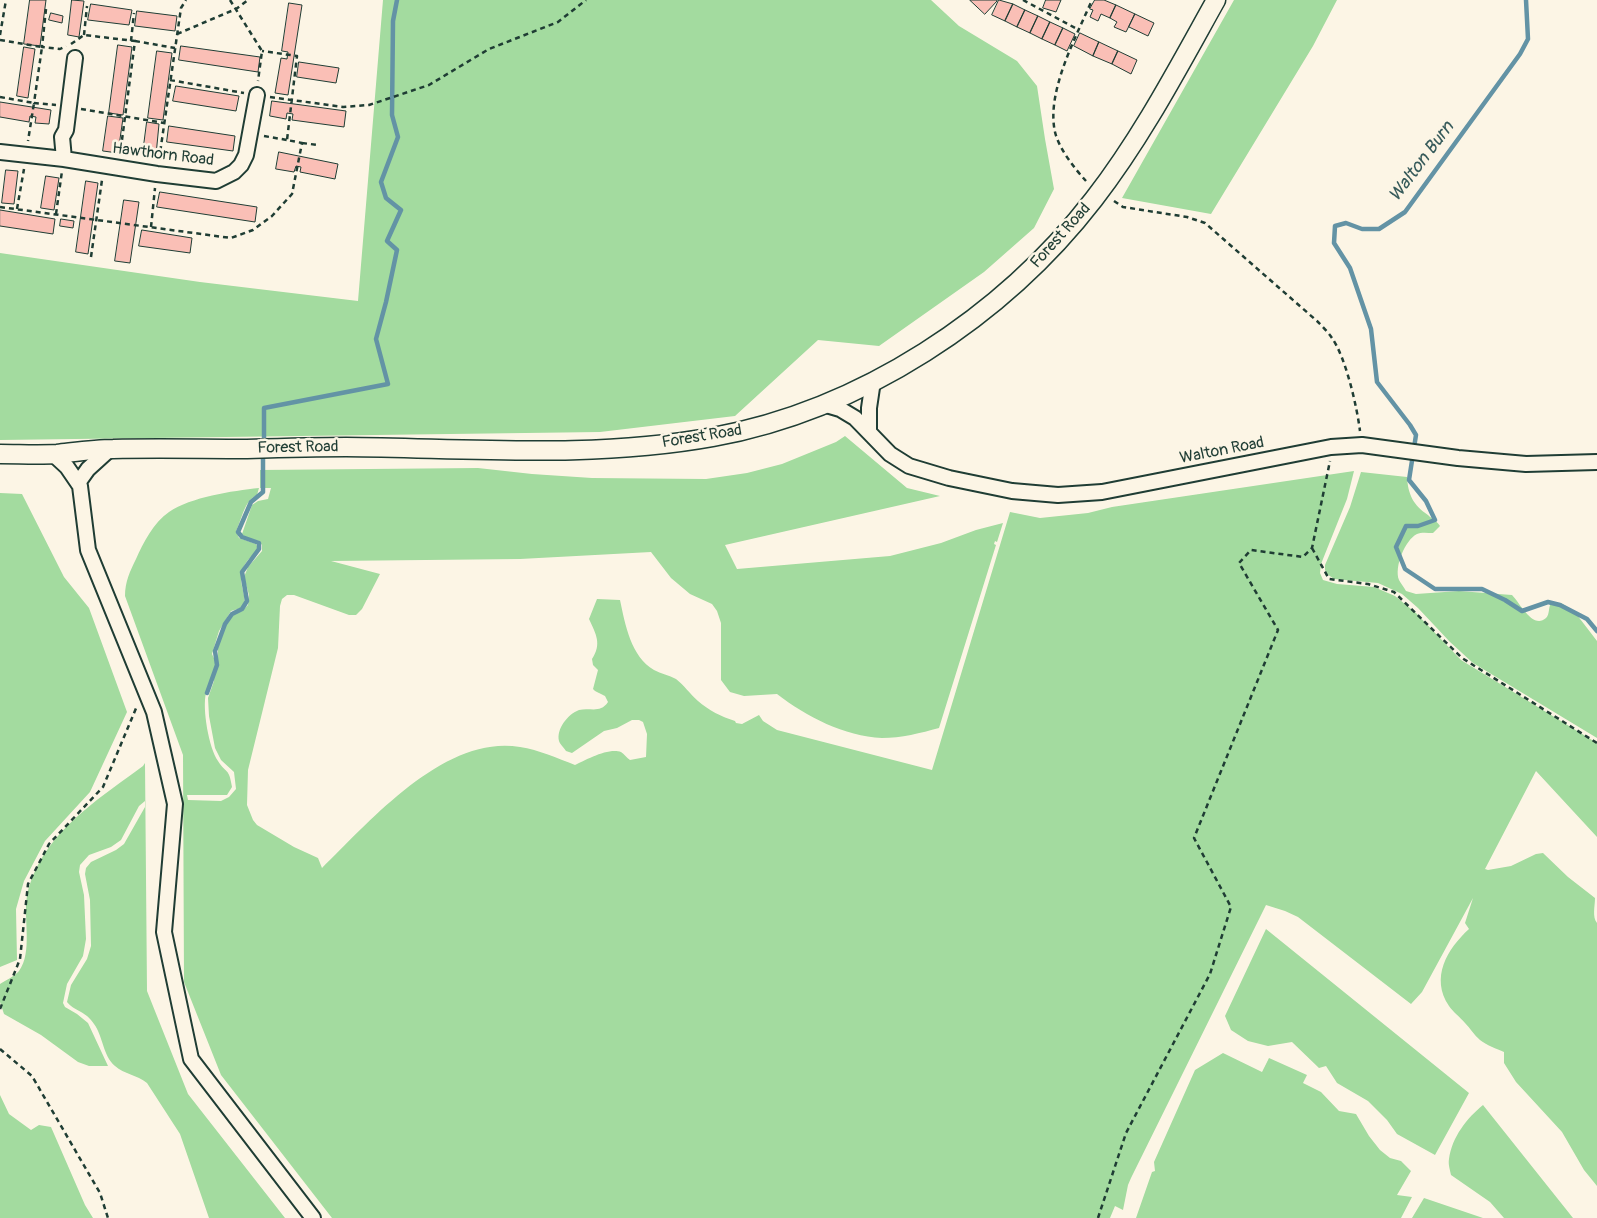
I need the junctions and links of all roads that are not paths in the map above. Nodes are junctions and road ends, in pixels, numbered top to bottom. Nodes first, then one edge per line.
1 (1216, 0) edge
2 (75, 58) dead end
3 (256, 95) road end
4 (0, 152) edge
5 (64, 159) junction
6 (873, 381) junction
7 (823, 404) junction
8 (869, 432) junction
9 (110, 449) junction
10 (0, 454) edge
11 (53, 454) junction
12 (1597, 462) edge
13 (78, 483) junction
14 (313, 1218) edge

1 - 6 street, Forest Road
2 - 5 street
3 - 5 street, Hawthorn Road
4 - 5 street, Hawthorn Road
6 - 7 street, Forest Road
6 - 8 street
7 - 8 street, Walton Road
7 - 9 street, Forest Road
8 - 12 street, Walton Road
9 - 11 street, Forest Road
9 - 13 street
10 - 11 street, Forest Road
11 - 13 street
13 - 14 street

